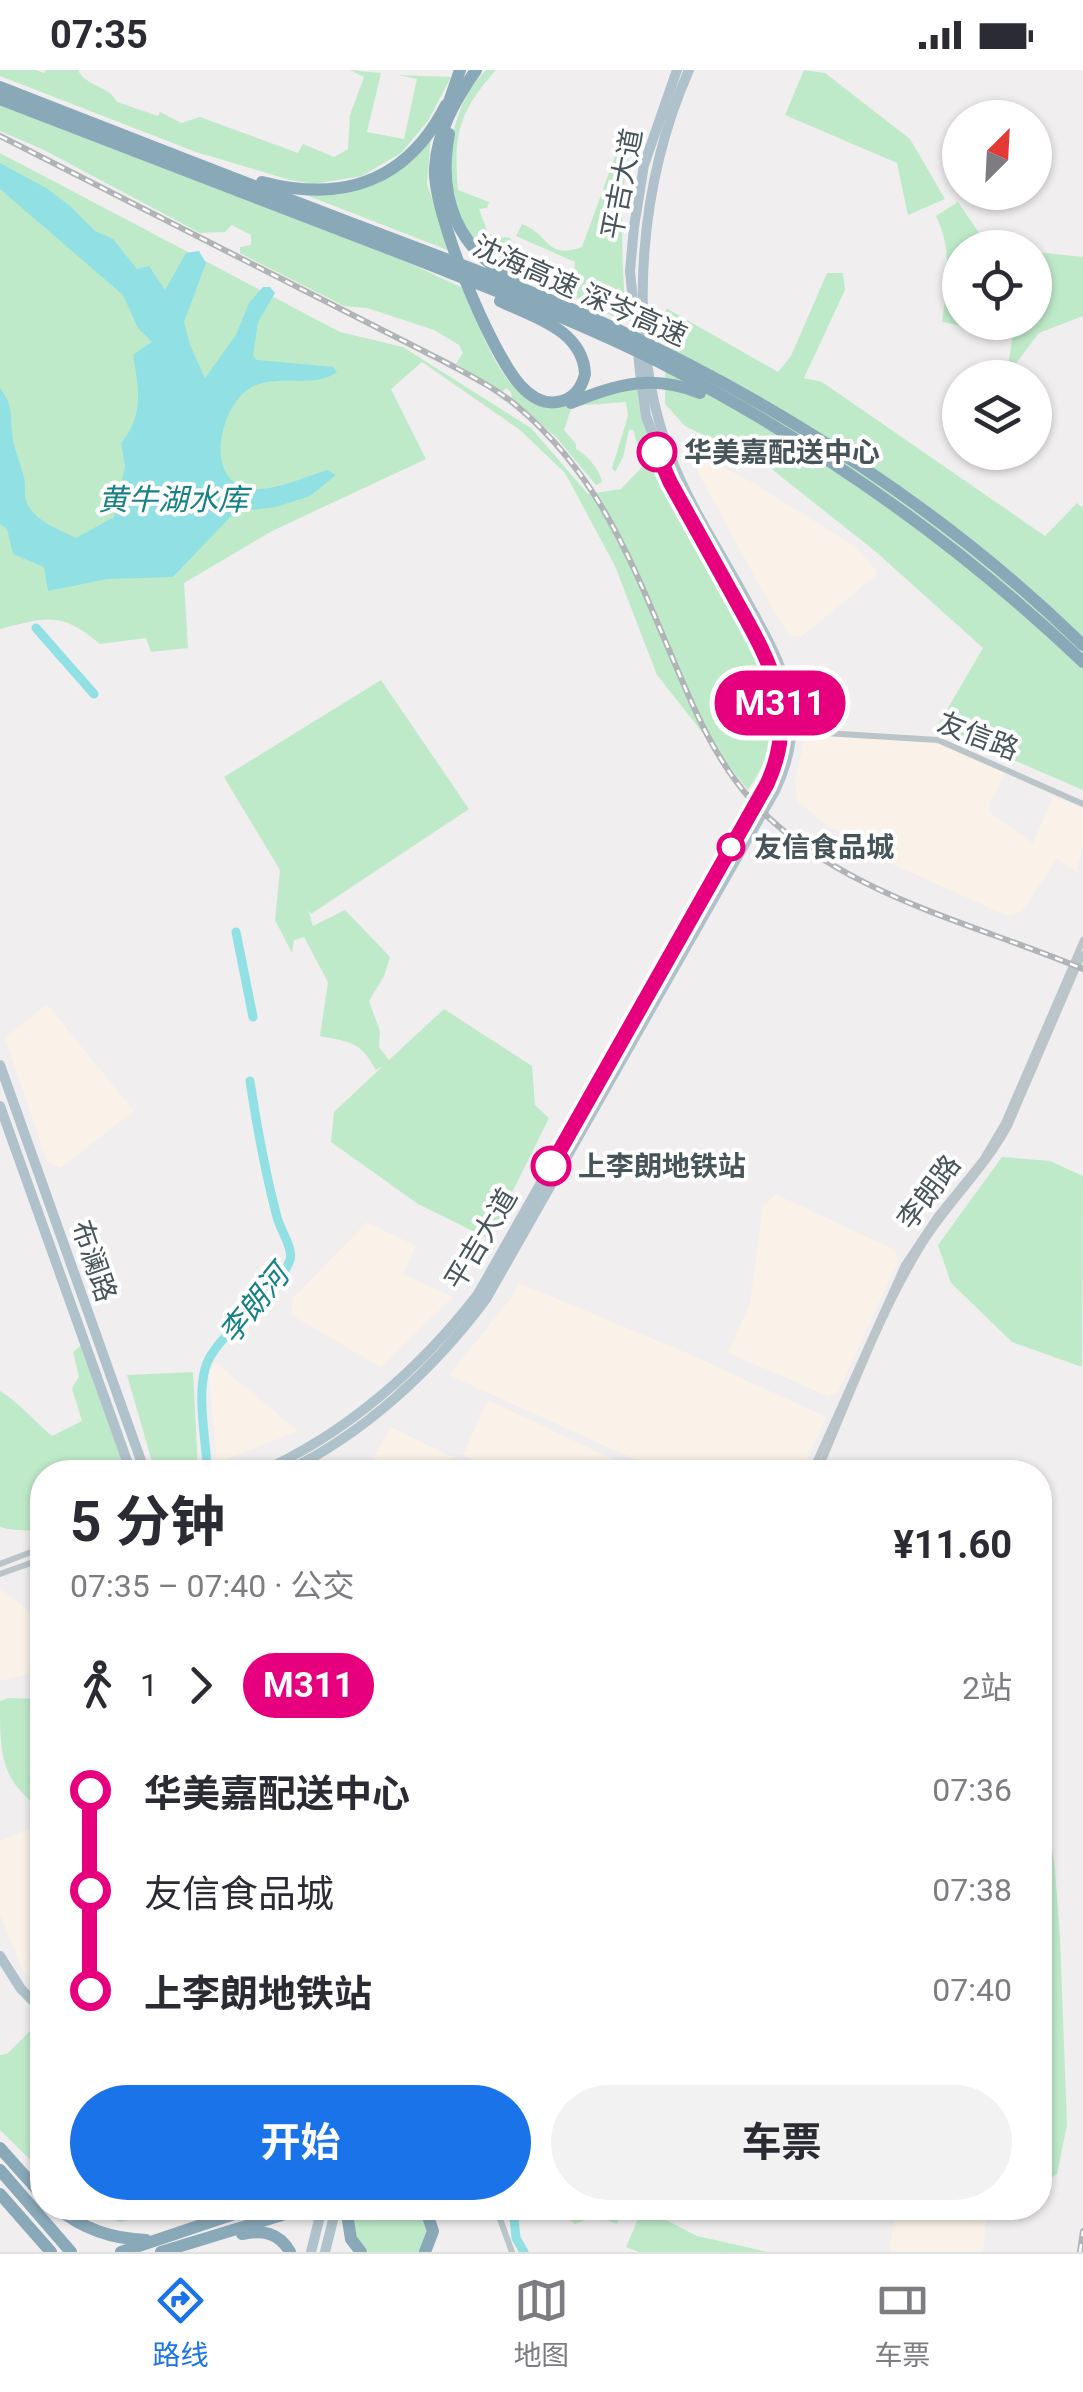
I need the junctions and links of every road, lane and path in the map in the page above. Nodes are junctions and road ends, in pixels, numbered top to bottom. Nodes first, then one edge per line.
1 (677, 70) edge
2 (689, 70) edge
3 (468, 71) edge
4 (0, 87) edge
5 (0, 99) edge
6 (130, 138) junction
7 (370, 242) junction
8 (477, 310) junction
9 (610, 332) junction
10 (662, 358) junction
11 (806, 446) junction
12 (1083, 645) edge
13 (1083, 662) edge
14 (792, 729) junction
15 (771, 787) junction
16 (1083, 802) edge
17 (742, 838) junction
18 (1083, 940) edge
19 (1083, 954) edge
20 (0, 1066) edge
21 (18, 1116) junction
22 (2, 1119) edge
23 (938, 1219) junction
24 (126, 1460) edge
25 (142, 1460) edge
26 (284, 1460) edge
27 (305, 1460) edge
28 (820, 1460) edge
29 (30, 1553) edge
30 (30, 1563) edge
31 (0, 1564) edge
32 (0, 1574) edge
33 (0, 1956) edge
34 (0, 1969) edge
35 (30, 1998) edge
36 (30, 2006) edge
37 (0, 2148) edge
38 (0, 2170) edge
39 (30, 2182) edge
40 (0, 2194) edge
41 (30, 2204) edge
42 (0, 2210) edge
43 (44, 2220) edge
44 (74, 2220) edge
45 (215, 2220) edge
46 (269, 2220) edge
47 (319, 2220) edge
48 (333, 2220) edge
49 (348, 2220) edge
50 (430, 2220) edge
51 (438, 2220) edge
52 (500, 2220) edge
53 (168, 2236) junction
54 (210, 2240) junction
55 (48, 2249) edge
56 (175, 2251) edge
57 (72, 2252) edge
58 (120, 2252) edge
59 (161, 2252) edge
60 (290, 2252) edge
61 (311, 2252) edge
62 (325, 2252) edge
63 (361, 2252) edge
64 (425, 2252) edge
65 (433, 2252) edge
66 (512, 2252) edge

1 - 15 main road, 平吉大道
2 - 14 main road, 平吉大道
3 - 6 highway
3 - 8 highway
3 - 9 highway
4 - 6 highway, 沈海高速 深岑高速
5 - 7 highway
6 - 9 highway, 沈海高速 深岑高速
7 - 8 highway
7 - 9 highway
8 - 11 highway
9 - 10 highway, 沈海高速 深岑高速
10 - 11 highway, 沈海高速 深岑高速
10 - 12 highway, 沈海高速 深岑高速
11 - 13 highway, 沈海高速 深岑高速
14 - 15 main road, 平吉大道
14 - 16 street, 友信路
15 - 17 main road, 平吉大道
17 - 26 main road, 平吉大道
17 - 27 main road, 平吉大道
18 - 23 street, 李朗路
19 - 23 street, 李朗路
20 - 21 main road, 布澜路
21 - 22 street
21 - 25 main road, 布澜路
22 - 24 main road, 布澜路
23 - 28 street, 李朗路
29 - 31 street
30 - 32 street
33 - 35 main road
34 - 36 main road
37 - 39 highway
38 - 41 highway
40 - 55 highway
42 - 55 highway
43 - 57 highway
44 - 53 highway
45 - 53 highway
46 - 54 highway
47 - 61 main road
48 - 62 main road
49 - 63 highway
50 - 64 highway
51 - 65 highway
52 - 66 street
53 - 58 highway
54 - 56 highway
54 - 60 highway
56 - 59 highway

